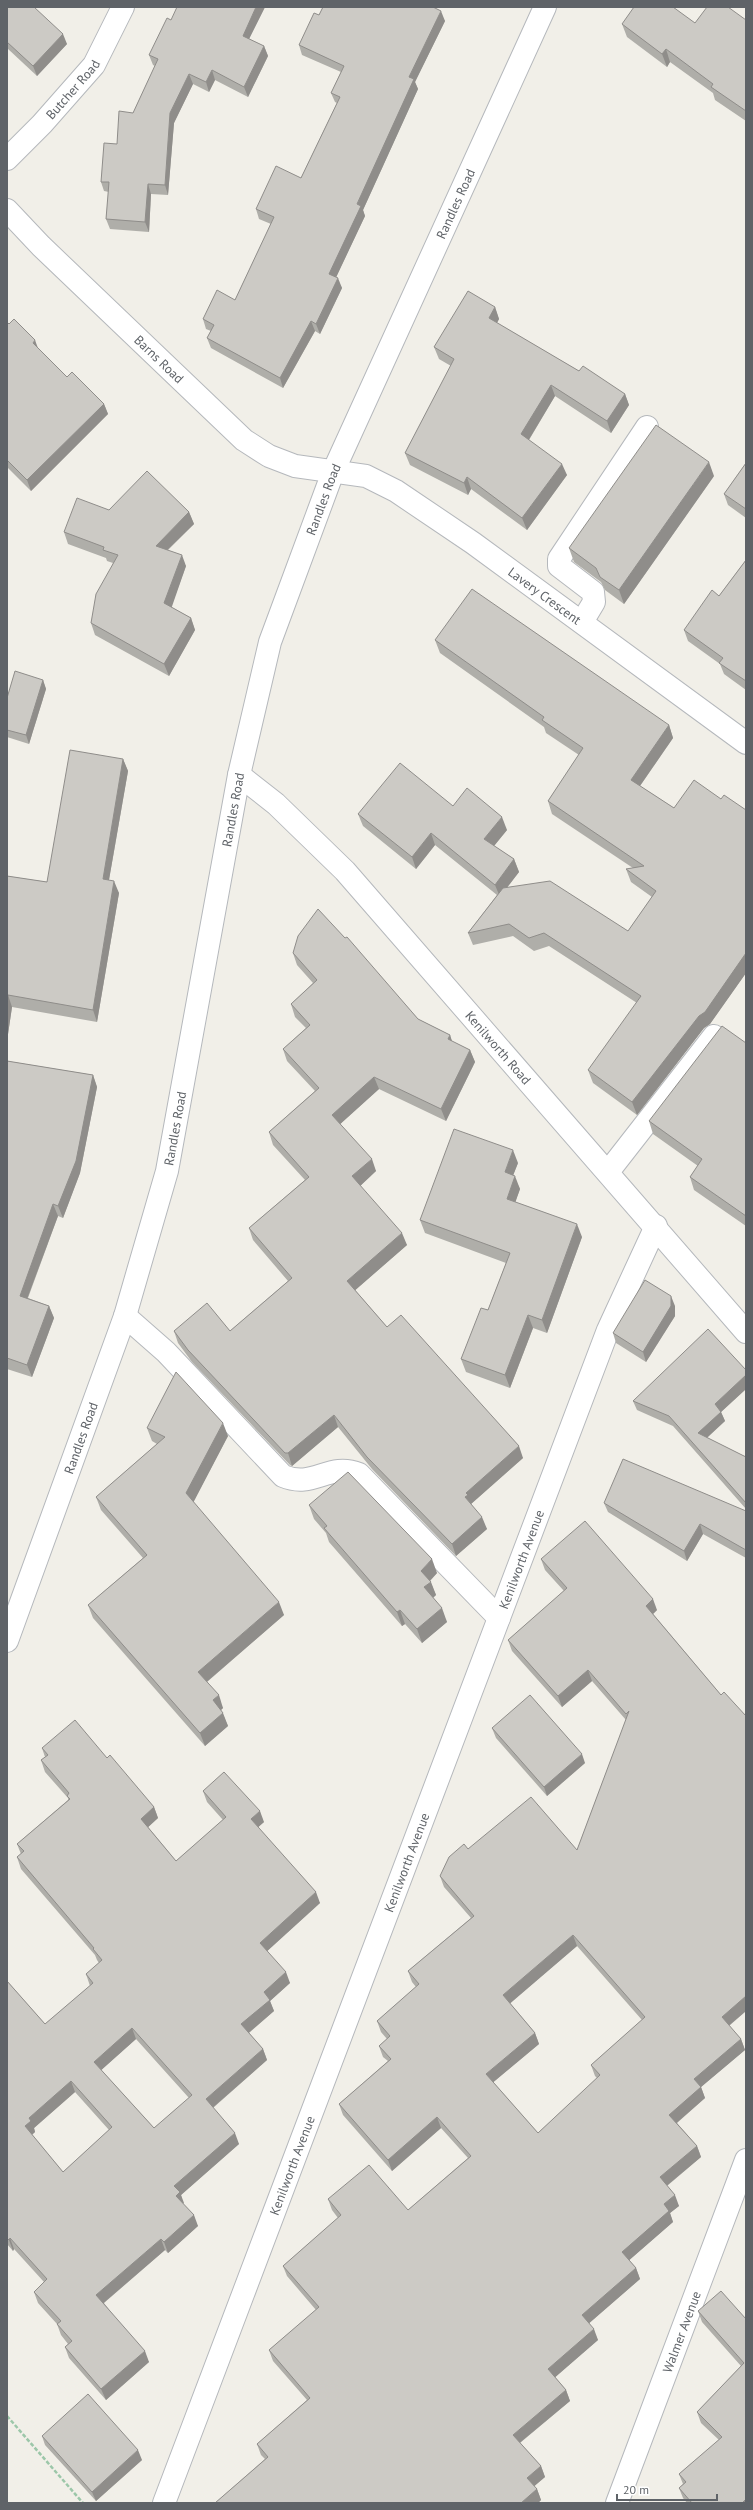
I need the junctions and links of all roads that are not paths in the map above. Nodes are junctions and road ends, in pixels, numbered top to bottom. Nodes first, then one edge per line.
1 (123, 7) edge
2 (545, 7) edge
3 (7, 159) edge
4 (7, 210) edge
5 (647, 427) dead end
6 (333, 472) junction
7 (582, 622) junction
8 (746, 743) edge
9 (239, 775) junction
10 (714, 1036) edge
11 (608, 1172) junction
12 (656, 1226) junction
13 (125, 1316) junction
14 (746, 1332) edge
15 (499, 1618) junction
16 (7, 1641) edge
17 (746, 2160) edge
18 (164, 2503) edge
19 (617, 2503) edge

1 - 3 street, Butcher Road
2 - 6 street, Randles Road
4 - 6 street, Barns Road
5 - 7 street
6 - 7 street, Lavery Crescent
6 - 9 street, Randles Road
7 - 8 street, Lavery Crescent
9 - 11 street, Kenilworth Road
9 - 13 street, Randles Road
10 - 11 street
11 - 12 street, Kenilworth Road
12 - 14 street, Kenilworth Road
12 - 15 street, Kenilworth Avenue
13 - 15 street
13 - 16 street, Randles Road
15 - 18 street, Kenilworth Avenue
17 - 19 street, Walmer Avenue

